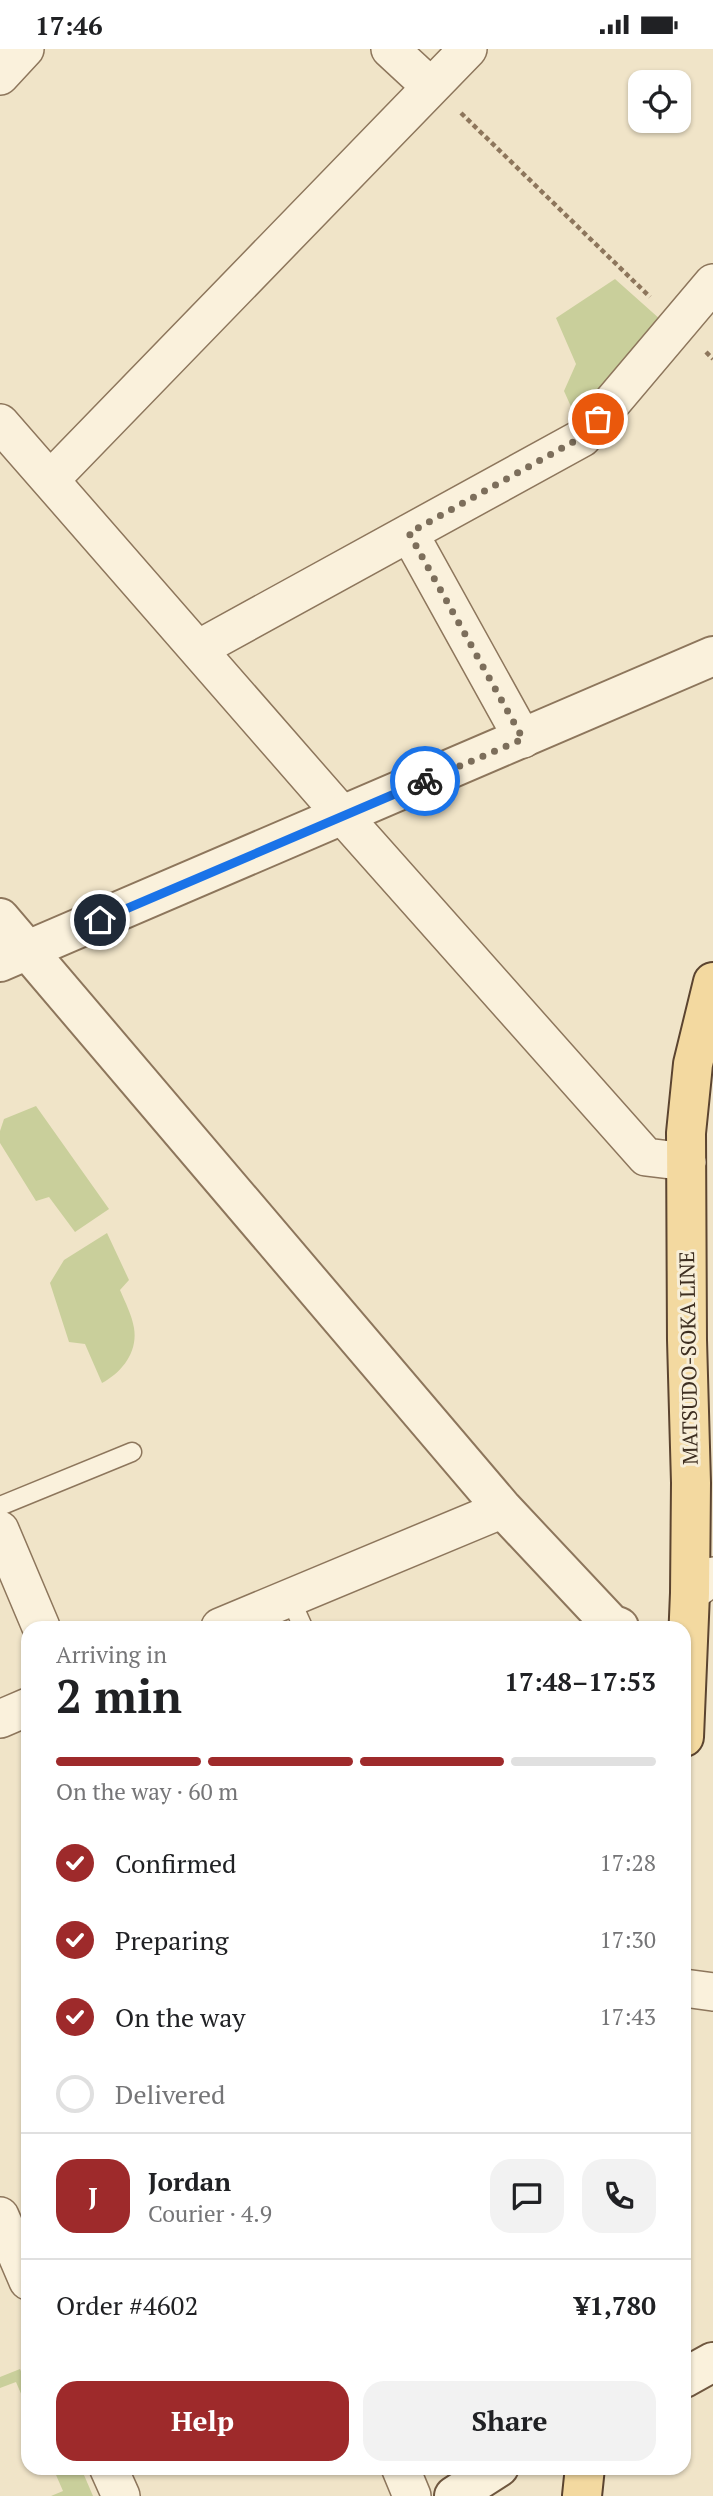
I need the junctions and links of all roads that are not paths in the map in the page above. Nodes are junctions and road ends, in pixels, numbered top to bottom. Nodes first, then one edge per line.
1 (25, 49) edge
2 (390, 49) edge
3 (468, 49) edge
4 (0, 76) edge
5 (431, 87) junction
6 (713, 283) edge
7 (0, 423) edge
8 (50, 480) junction
9 (409, 533) junction
10 (198, 649) junction
11 (713, 656) edge
12 (523, 739) junction
13 (343, 816) junction
14 (0, 918) edge
15 (14, 957) edge
16 (713, 982) edge
17 (687, 1162) junction
18 (132, 1452) dead end
19 (0, 1506) edge
20 (503, 1509) junction
21 (0, 1530) edge
22 (701, 1585) edge
23 (297, 1613) edge
24 (38, 1621) edge
25 (253, 1621) edge
26 (610, 1621) edge
27 (691, 1628) edge
28 (21, 1710) edge
29 (0, 1719) edge
30 (691, 1989) edge
31 (713, 1992) edge
32 (0, 2215) edge
33 (21, 2264) edge
34 (713, 2362) edge
35 (691, 2374) edge
36 (112, 2475) edge
37 (403, 2475) edge
38 (487, 2475) edge
39 (584, 2475) edge
40 (121, 2496) edge
41 (412, 2496) edge
42 (454, 2496) edge
43 (582, 2496) edge

1 - 4 street
2 - 5 street
3 - 5 street
5 - 8 street
6 - 9 street
7 - 8 street
8 - 10 street
9 - 10 street
9 - 12 street
10 - 13 street
11 - 12 street
12 - 13 street
13 - 15 street
13 - 17 street
14 - 15 street
15 - 20 street
16 - 17 main road, MATSUDO-SOKA LINE
17 - 22 main road, MATSUDO-SOKA LINE
18 - 19 lane
20 - 23 street
20 - 26 street
21 - 24 street
22 - 27 main road, MATSUDO-SOKA LINE
23 - 25 street
28 - 29 street
30 - 31 street
32 - 33 street
34 - 35 street
36 - 40 street
37 - 41 street
38 - 42 street
39 - 43 main road

